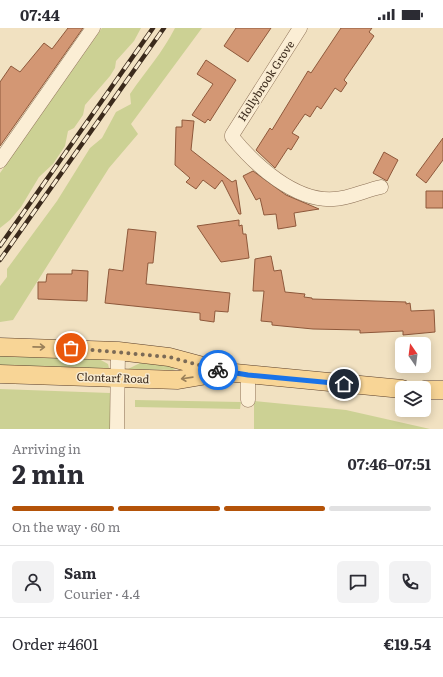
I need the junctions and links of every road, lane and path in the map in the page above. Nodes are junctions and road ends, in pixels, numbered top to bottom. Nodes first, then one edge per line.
1 (93, 28) edge
2 (300, 28) edge
3 (0, 161) edge
4 (381, 187) dead end
5 (0, 346) edge
6 (118, 351) junction
7 (225, 372) junction
8 (0, 374) edge
9 (248, 375) junction
10 (117, 378) junction
11 (395, 389) edge
12 (431, 390) edge
13 (443, 390) edge
14 (248, 400) dead end
15 (117, 429) edge

1 - 3 street
2 - 4 street, Hollybrook Grove
5 -> 6 main road, Clontarf Road
6 - 7 main road, Clontarf Road
6 - 10 street
7 - 9 main road, Clontarf Road
7 -> 10 main road, Clontarf Road
8 - 10 main road, Clontarf Road
9 - 11 main road, Clontarf Road
9 - 14 street
10 - 15 street
12 - 13 main road

